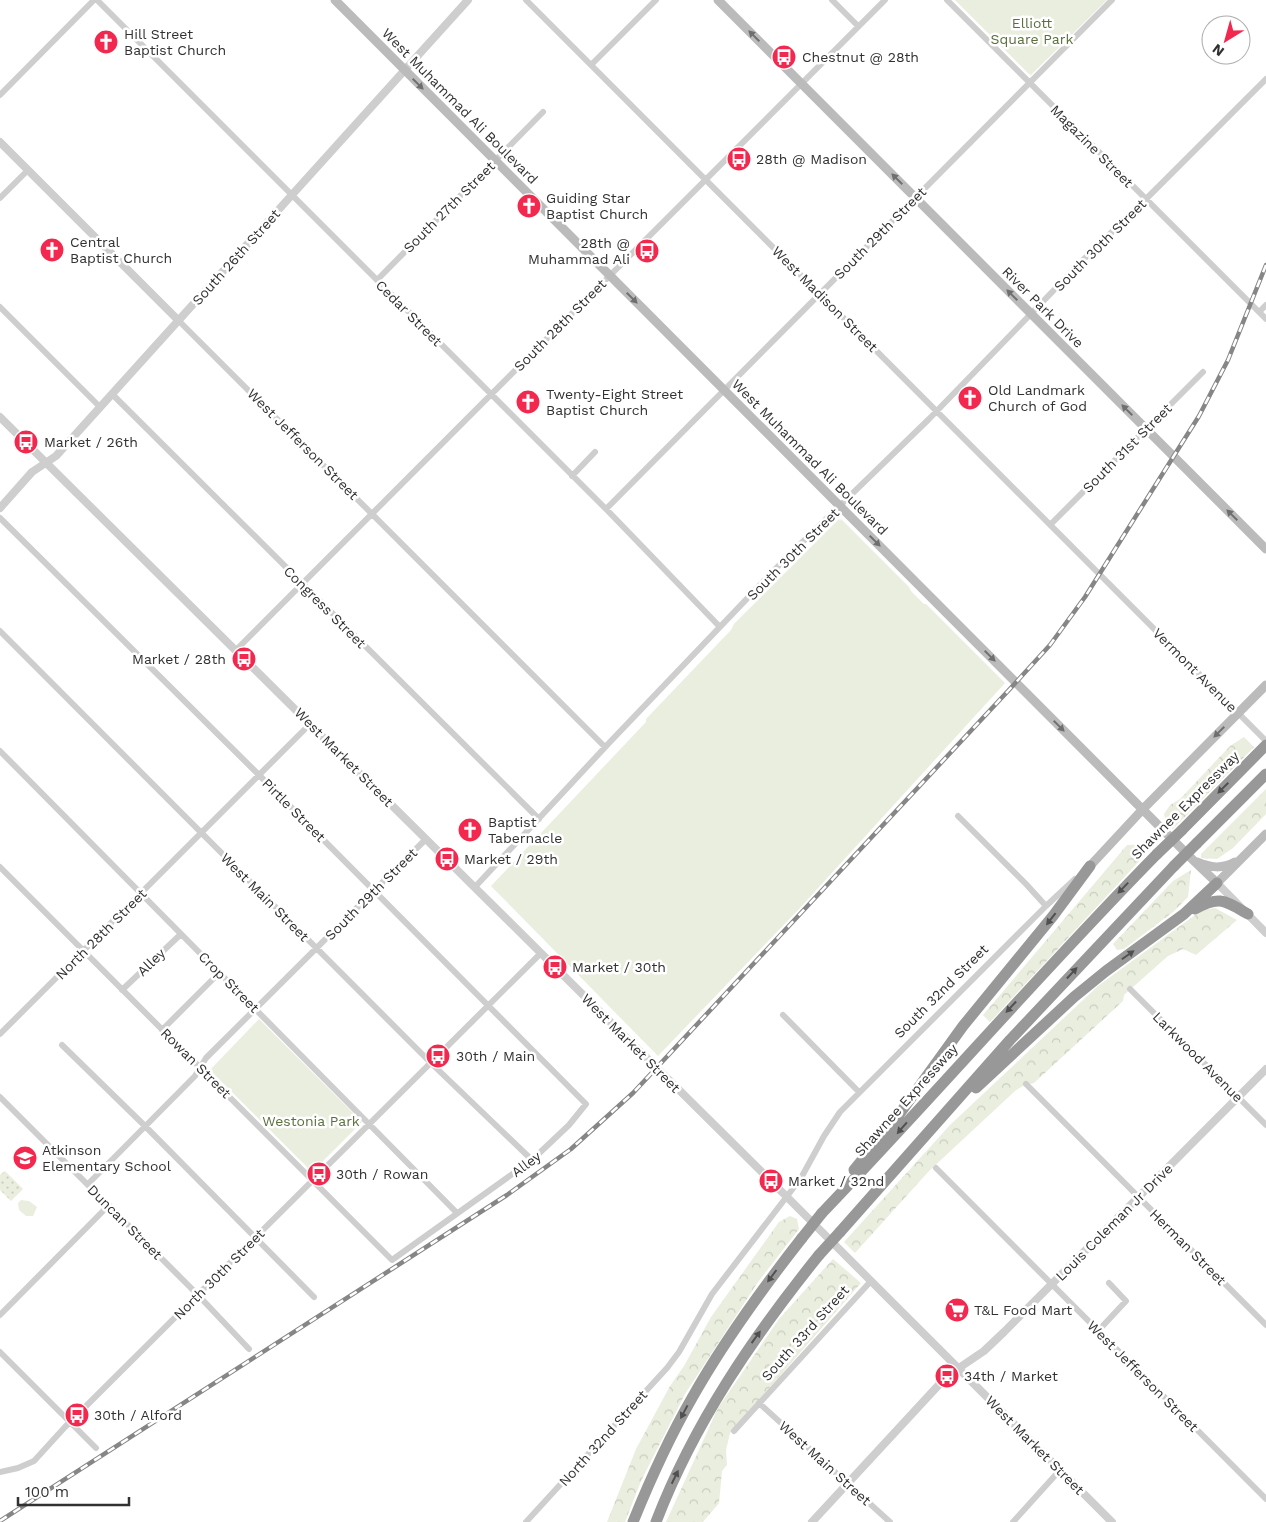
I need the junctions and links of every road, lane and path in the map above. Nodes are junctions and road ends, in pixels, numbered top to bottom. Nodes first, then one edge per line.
1 (96, 0) edge
2 (335, 0) edge
3 (468, 0) edge
4 (526, 0) edge
5 (656, 0) edge
6 (718, 0) edge
7 (832, 0) edge
8 (884, 0) edge
9 (947, 0) edge
10 (1112, 0) edge
11 (858, 26) junction
12 (591, 65) junction
13 (405, 70) junction
14 (1266, 79) edge
15 (801, 83) junction
16 (1029, 83) junction
17 (0, 95) edge
18 (543, 112) dead end
19 (0, 142) edge
20 (495, 161) junction
21 (28, 170) junction
22 (706, 180) junction
23 (292, 195) junction
24 (915, 197) junction
25 (0, 198) edge
26 (1146, 199) junction
27 (610, 276) junction
28 (376, 280) junction
29 (820, 294) junction
30 (1266, 305) edge
31 (0, 306) edge
32 (1259, 312) junction
33 (1031, 314) junction
34 (1266, 319) edge
35 (178, 320) junction
36 (1203, 372) dead end
37 (724, 390) junction
38 (112, 394) junction
39 (491, 394) junction
40 (100, 407) junction
41 (936, 411) junction
42 (0, 416) edge
43 (1146, 429) junction
44 (595, 452) dead end
45 (46, 462) junction
46 (572, 476) junction
47 (840, 506) junction
48 (0, 508) edge
49 (606, 509) junction
50 (372, 514) junction
51 (0, 518) edge
52 (1050, 525) junction
53 (1266, 549) edge
54 (302, 584) junction
55 (1124, 598) joint
56 (720, 627) junction
57 (0, 631) edge
58 (236, 650) junction
59 (1266, 685) edge
60 (1238, 713) junction
61 (310, 724) junction
62 (1266, 741) edge
63 (1266, 745) edge
64 (605, 747) junction
65 (0, 751) edge
66 (1266, 774) edge
67 (260, 776) junction
68 (1142, 810) junction
69 (958, 816) dead end
70 (539, 819) junction
71 (202, 833) junction
72 (1266, 834) edge
73 (426, 839) junction
74 (1241, 859) junction
75 (1193, 860) junction
76 (1090, 866) junction
77 (0, 867) edge
78 (1217, 883) junction
79 (475, 887) junction
80 (374, 891) junction
81 (141, 894) junction
82 (1046, 906) junction
83 (1184, 914) junction
84 (1248, 914) junction
85 (1266, 933) edge
86 (181, 934) junction
87 (316, 948) junction
88 (83, 951) junction
89 (541, 953) junction
90 (219, 973) junction
91 (1130, 989) dead end
92 (122, 990) junction
93 (489, 1006) junction
94 (255, 1009) junction
95 (783, 1015) dead end
96 (162, 1030) junction
97 (0, 1034) edge
98 (62, 1045) dead end
99 (431, 1063) junction
100 (200, 1067) junction
101 (1266, 1069) edge
102 (1026, 1084) dead end
103 (859, 1092) junction
104 (0, 1097) edge
105 (1239, 1097) junction
106 (586, 1104) joint
107 (370, 1124) junction
108 (1266, 1124) edge
109 (146, 1127) junction
110 (922, 1139) junction
111 (532, 1160) junction
112 (936, 1168) dead end
113 (313, 1181) junction
114 (88, 1184) junction
115 (787, 1196) junction
116 (1139, 1197) junction
117 (108, 1205) junction
118 (822, 1213) junction
119 (457, 1214) junction
120 (255, 1238) junction
121 (392, 1260) joint
122 (871, 1281) junction
123 (1109, 1283) dead end
124 (1052, 1284) junction
125 (198, 1295) junction
126 (314, 1297) dead end
127 (0, 1315) edge
128 (1266, 1325) edge
129 (1098, 1331) junction
130 (249, 1349) dead end
131 (0, 1352) edge
132 (679, 1352) joint
133 (958, 1368) junction
134 (759, 1403) junction
135 (70, 1422) junction
136 (734, 1431) dead end
137 (96, 1448) dead end
138 (1060, 1470) junction
139 (0, 1472) edge
140 (847, 1483) junction
141 (1266, 1499) edge
142 (526, 1522) edge
143 (633, 1522) edge
144 (656, 1522) edge
145 (812, 1522) edge
146 (890, 1522) edge
147 (1013, 1522) edge
148 (1112, 1522) edge

1 - 17 street
1 - 23 street, Cedar Street
2 - 13 main road, West Muhammad Ali Boulevard
3 - 13 street, South 26th Street
4 - 12 street, West Madison Street
5 - 12 street
15 -> 6 main road, River Park Drive
7 - 11 street
8 - 11 street, South 28th Street
9 - 16 street, Magazine Street
10 - 16 street, South 29th Street
11 - 15 street, South 28th Street
12 - 22 street, West Madison Street
13 -> 20 main road, West Muhammad Ali Boulevard
13 - 23 street, South 26th Street
14 - 26 street, South 30th Street
15 - 22 street, South 28th Street
24 -> 15 main road, River Park Drive
16 - 24 street, South 29th Street
16 - 26 street, Magazine Street
18 - 20 street, South 27th Street
19 - 21 street, West Jefferson Street
20 - 27 main road, West Muhammad Ali Boulevard
20 - 28 street, South 27th Street
21 - 25 street
21 - 35 street, West Jefferson Street
22 - 27 street, South 28th Street
22 - 29 street, West Madison Street
23 - 28 street, Cedar Street
23 - 35 street, South 26th Street
24 - 29 street, South 29th Street
33 -> 24 main road, River Park Drive
26 - 32 street, Magazine Street
26 - 33 street, South 30th Street
27 -> 37 main road, West Muhammad Ali Boulevard
27 - 39 street, South 28th Street
28 - 39 street, Cedar Street
29 - 37 street, South 29th Street
29 - 41 street, West Madison Street
30 - 32 street
31 - 40 street
32 - 34 street, Magazine Street
33 - 41 street, South 30th Street
43 -> 33 main road, River Park Drive
35 - 38 street, South 26th Street
35 - 50 street, West Jefferson Street
36 - 43 street, South 31st Street
37 - 47 main road, West Muhammad Ali Boulevard
37 - 49 street, South 29th Street
38 - 40 street, South 26th Street
38 - 54 street, Congress Street
39 - 46 street, Cedar Street
39 - 50 street, South 28th Street
40 - 45 street, South 26th Street
41 - 47 street, South 30th Street
41 - 52 street, West Madison Street
42 - 45 street, West Market Street
43 - 52 street, South 31st Street
53 -> 43 main road, River Park Drive
44 - 46 street
45 - 48 street, South 26th Street
45 - 58 street, West Market Street
46 - 49 street, Cedar Street
47 - 56 street, South 30th Street
47 -> 68 main road, West Muhammad Ali Boulevard
49 - 56 street, Cedar Street
50 - 54 street, South 28th Street
50 - 64 street, West Jefferson Street
51 - 67 street, Pirtle Street
52 - 55 street, West Madison Street
54 - 58 street, South 28th Street
54 - 70 street, Congress Street
55 - 60 street, Vermont Avenue
56 - 64 street, South 30th Street
57 - 71 street, West Main Street
58 - 61 street, West Market Street
59 - 60 main road, South 32nd Street
60 - 62 street, Vermont Avenue
60 -> 68 main road, South 32nd Street
61 - 67 street
61 - 73 street, West Market Street
63 -> 118 highway, Shawnee Expressway, bridge
64 - 70 street, South 30th Street
65 - 81 street, Crop Street
110 -> 66 highway, bridge
67 - 71 street
67 - 80 street, Pirtle Street
68 - 75 main road, West Muhammad Ali Boulevard
68 - 76 main road, South 32nd Street
69 - 82 street
70 - 79 street, South 30th Street
71 - 81 street, North 28th Street
71 - 87 street, West Main Street
72 - 74 main road
73 - 79 street, West Market Street
73 - 80 street, South 29th Street
74 - 75 main road
74 - 78 main road
75 - 78 main road, West Muhammad Ali Boulevard
76 - 82 street, South 32nd Street
76 -> 118 highway
77 - 88 street, Rowan Street
78 - 83 highway
78 - 84 street, West Muhammad Ali Boulevard
79 - 89 street, West Market Street
80 - 87 street, South 29th Street
80 - 93 street, Pirtle Street
81 - 86 street, Crop Street
81 - 88 street, North 28th Street
82 - 103 street, South 32nd Street
83 - 84 highway
110 -> 83 highway
84 - 85 street, West Muhammad Ali Boulevard
86 - 90 street, Crop Street
86 - 92 street, Alley
87 - 94 street, South 29th Street
87 - 99 street, West Main Street
88 - 92 street, Rowan Street
88 - 97 street, North 28th Street
89 - 93 street
89 - 115 street, West Market Street
90 - 94 street, Crop Street
90 - 96 street
91 - 105 street, Larkwood Avenue
92 - 96 street, Rowan Street
93 - 99 street
93 - 106 street, Pirtle Street
94 - 100 street, South 29th Street
94 - 107 street, Crop Street
95 - 103 street
96 - 100 street, Rowan Street
98 - 109 street
99 - 107 street, North 30th Street
99 - 111 street, West Main Street
100 - 109 street, South 29th Street
100 - 113 street, Rowan Street
101 - 105 street, Louis Coleman Jr Drive
102 - 116 street, Herman Street
103 - 115 street, South 32nd Street
104 - 114 street, Duncan Street
105 - 108 street, Larkwood Avenue
105 - 116 street, Louis Coleman Jr Drive
106 - 111 street, Alley
107 - 113 street, North 30th Street
107 - 119 street, Crop Street
109 - 114 street, South 29th Street
109 - 120 street
144 -> 110 highway, bridge
111 - 119 street, Alley
112 - 124 street, West Jefferson Street
113 - 120 street, North 30th Street
113 - 121 street, Rowan Street
114 - 117 street, Duncan Street
115 - 122 street, West Market Street
115 - 132 street, South 32nd Street
116 - 124 street, Louis Coleman Jr Drive
116 - 128 street, Herman Street
117 - 125 street, Duncan Street
117 - 127 street
118 -> 143 highway, Shawnee Expressway, bridge
119 - 121 street, Alley
120 - 125 street, North 30th Street
120 - 126 street
122 - 133 street, West Market Street
122 - 134 street, South 33rd Street
123 - 129 street
124 - 129 street, West Jefferson Street
124 - 133 street, Louis Coleman Jr Drive
125 - 130 street, Duncan Street
125 - 135 street, North 30th Street
129 - 141 street, West Jefferson Street
131 - 135 street
132 - 142 street, North 32nd Street
133 - 138 street, West Market Street
133 - 140 street, Louis Coleman Jr Drive
134 - 136 street, South 33rd Street
134 - 140 street, West Main Street
135 - 137 street
135 - 139 street, North 30th Street
138 - 147 street
138 - 148 street, West Market Street
140 - 145 street, Louis Coleman Jr Drive
140 - 146 street, West Main Street

